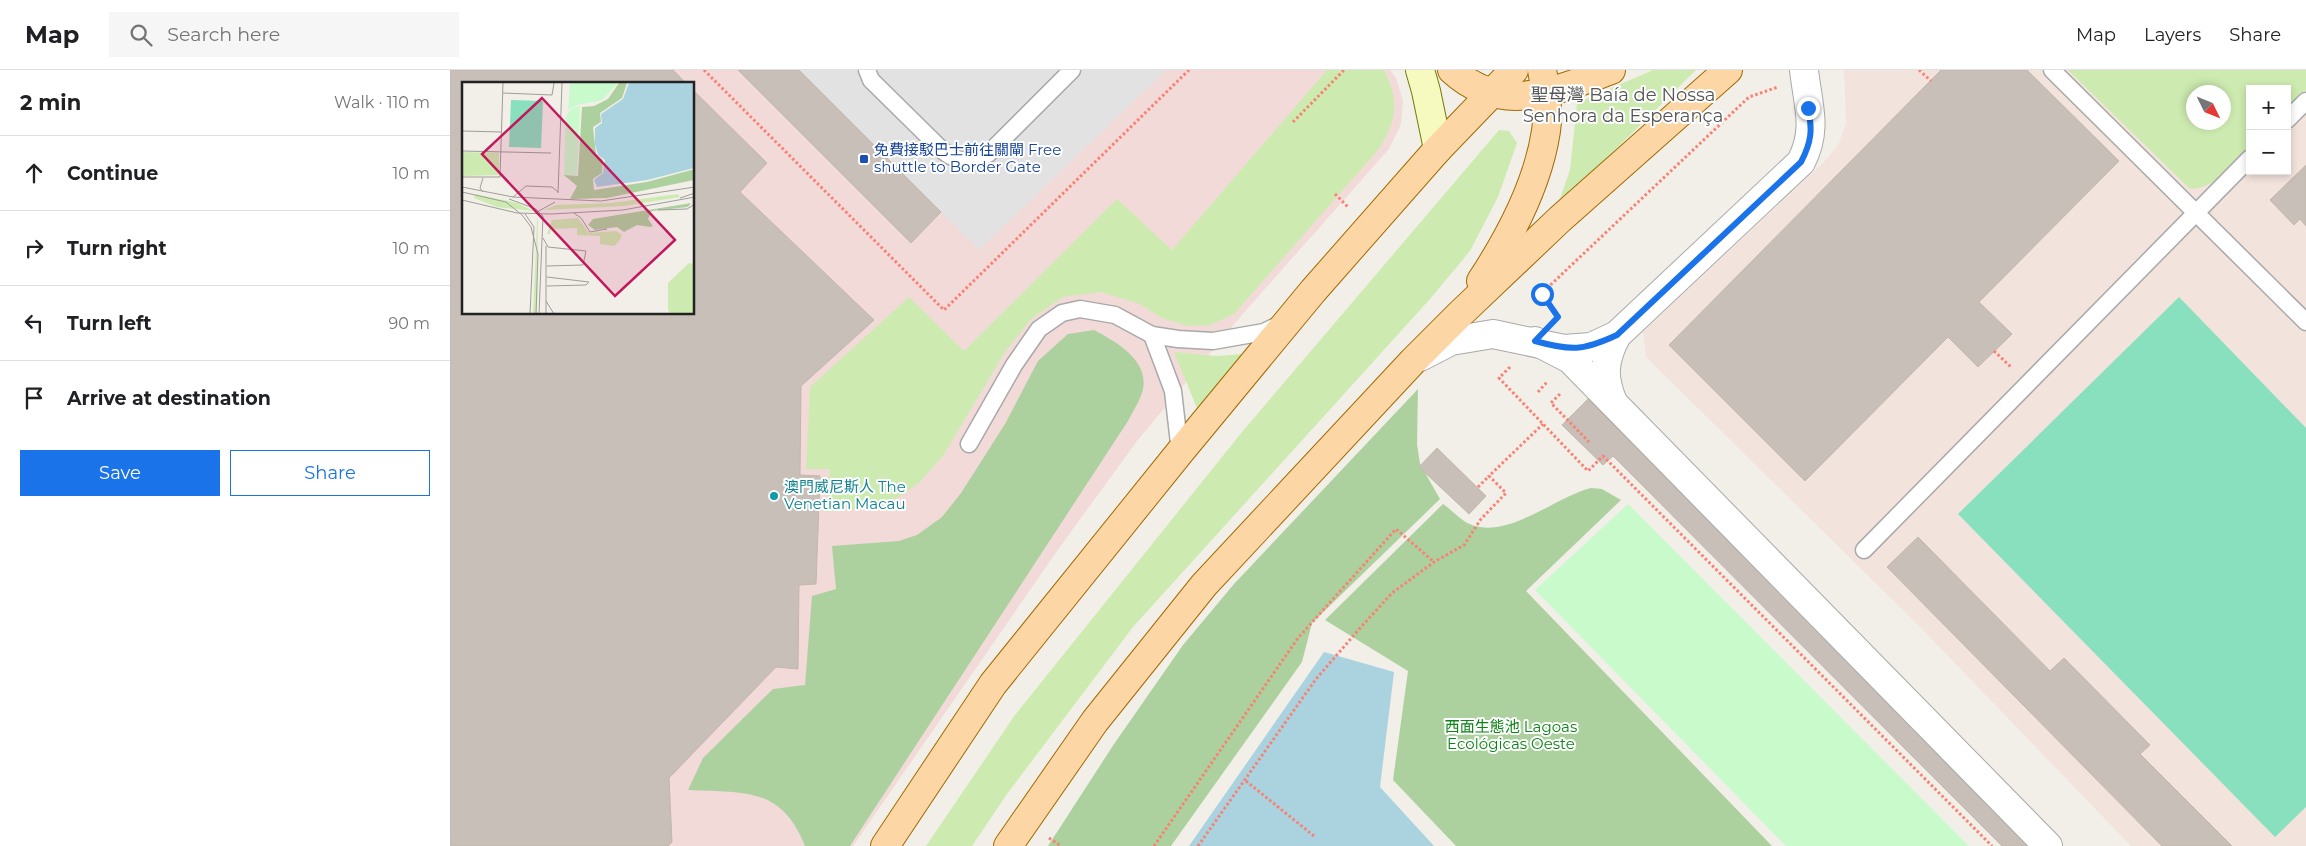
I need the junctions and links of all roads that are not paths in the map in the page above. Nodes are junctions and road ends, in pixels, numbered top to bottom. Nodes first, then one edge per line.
1 (867, 70) edge
2 (1072, 70) edge
3 (1420, 70) edge
4 (1452, 70) edge
5 (1514, 70) edge
6 (1611, 70) edge
7 (1728, 70) edge
8 (2052, 70) edge
9 (1795, 77) edge
10 (1545, 81) edge
11 (1491, 94) junction
12 (2306, 101) edge
13 (2291, 116) edge
14 (1438, 149) junction
15 (2246, 162) edge
16 (2195, 213) junction
17 (1460, 314) junction
18 (1294, 317) junction
19 (2306, 322) edge
20 (1152, 335) junction
21 (1617, 335) junction
22 (1535, 341) junction
23 (1413, 361) junction
24 (1615, 404) junction
25 (969, 444) dead end
26 (1180, 452) junction
27 (1864, 550) dead end
28 (885, 846) edge
29 (1008, 846) edge
30 (2048, 846) edge

1 - 2 lane
3 - 14 main road
4 - 11 main road
5 - 11 main road
6 - 10 main road
7 - 17 main road
8 - 16 lane
9 - 21 street
10 - 11 main road
10 - 17 main road
11 - 14 main road
12 - 13 lane
14 - 18 main road
15 - 16 lane
16 - 19 lane
16 - 27 lane
17 - 23 main road
18 - 20 lane
18 - 26 main road
20 - 25 lane
20 - 26 lane
21 - 22 street
21 - 24 street
22 - 23 street
22 - 24 street
23 - 29 main road
24 - 30 street
26 - 28 main road

